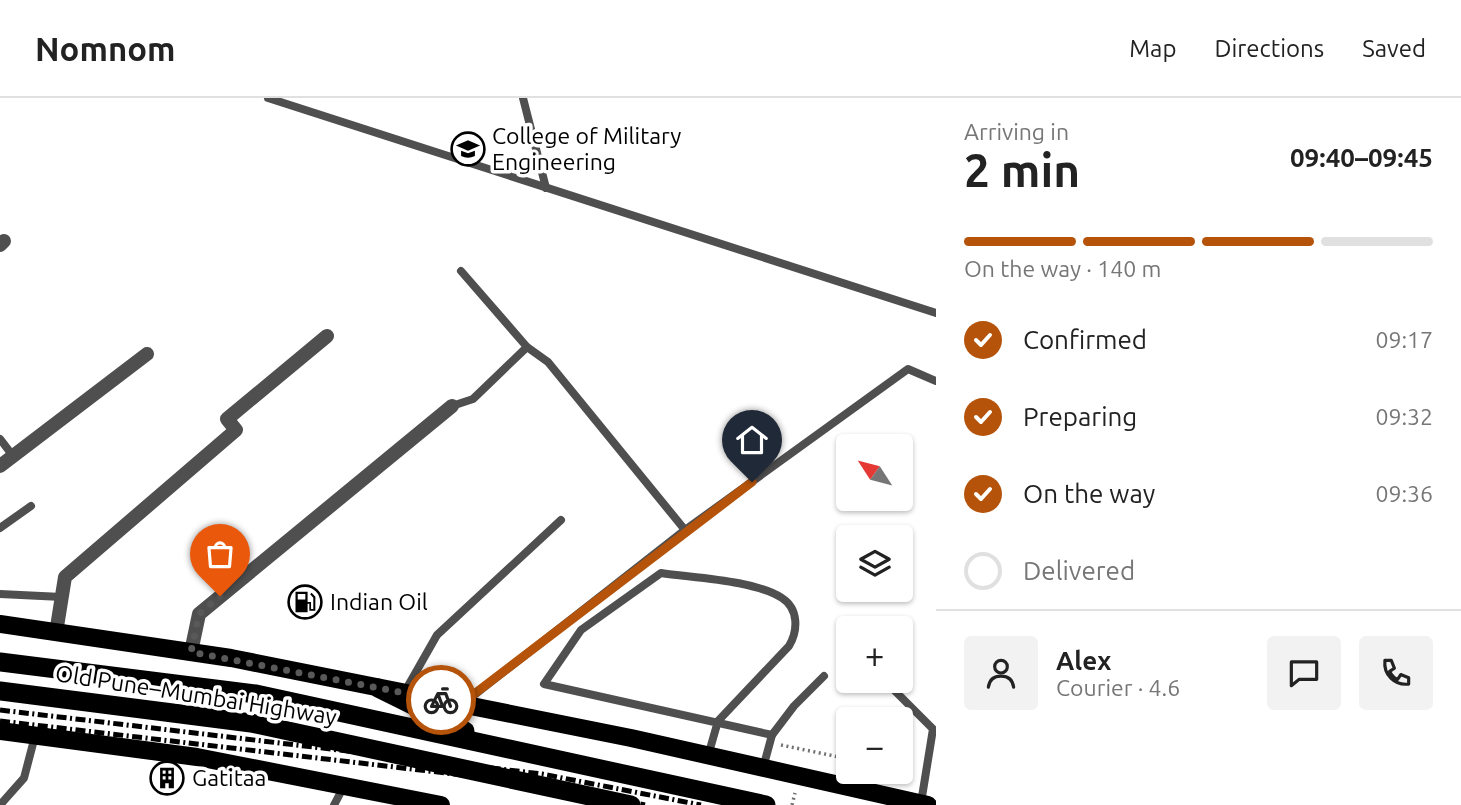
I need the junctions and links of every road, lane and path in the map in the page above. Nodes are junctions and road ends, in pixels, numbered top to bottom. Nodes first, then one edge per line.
1 (268, 98) edge
2 (523, 98) edge
3 (546, 188) junction
4 (461, 271) dead end
5 (936, 313) edge
6 (327, 336) dead end
7 (527, 347) junction
8 (147, 354) dead end
9 (936, 381) edge
10 (452, 406) joint
11 (0, 439) edge
12 (13, 456) junction
13 (0, 466) edge
14 (31, 506) dead end
15 (561, 520) dead end
16 (0, 528) edge
17 (685, 530) junction
18 (0, 594) edge
19 (62, 597) junction
20 (0, 624) edge
21 (56, 633) junction
22 (191, 652) junction
23 (0, 662) edge
24 (824, 676) dead end
25 (378, 688) junction
26 (0, 691) edge
27 (404, 693) junction
28 (897, 693) edge
29 (461, 704) junction
30 (718, 721) junction
31 (0, 731) edge
32 (772, 735) junction
33 (35, 736) junction
34 (493, 745) junction
35 (708, 756) junction
36 (763, 768) junction
37 (344, 786) junction
38 (925, 804) edge
39 (0, 805) edge
40 (334, 805) edge
41 (441, 805) edge
42 (631, 805) edge
43 (766, 805) edge

1 - 3 lane
2 - 3 lane
3 - 5 lane
4 - 7 lane
6 - 19 street
7 - 10 lane
7 - 17 lane
8 - 12 street
9 - 17 lane
10 - 22 street
11 - 12 lane
12 - 13 street
14 - 16 lane
15 - 27 lane
17 - 29 lane
18 - 19 lane
19 - 21 street
20 - 21 main road
21 - 22 main road
22 - 25 main road
23 - 34 highway, Old Pune–Mumbai Highway
24 - 32 lane
25 - 27 main road
25 - 34 highway
26 - 42 highway, Old Pune–Mumbai Highway
27 - 29 main road
28 - 38 lane
29 - 35 main road
30 - 30 lane
30 - 32 lane
30 - 35 lane
31 - 33 main road
32 - 36 lane
33 - 37 main road
33 - 39 lane
34 - 43 highway, Old Pune–Mumbai Highway
35 - 36 main road
36 - 38 main road
37 - 40 lane
37 - 41 main road

